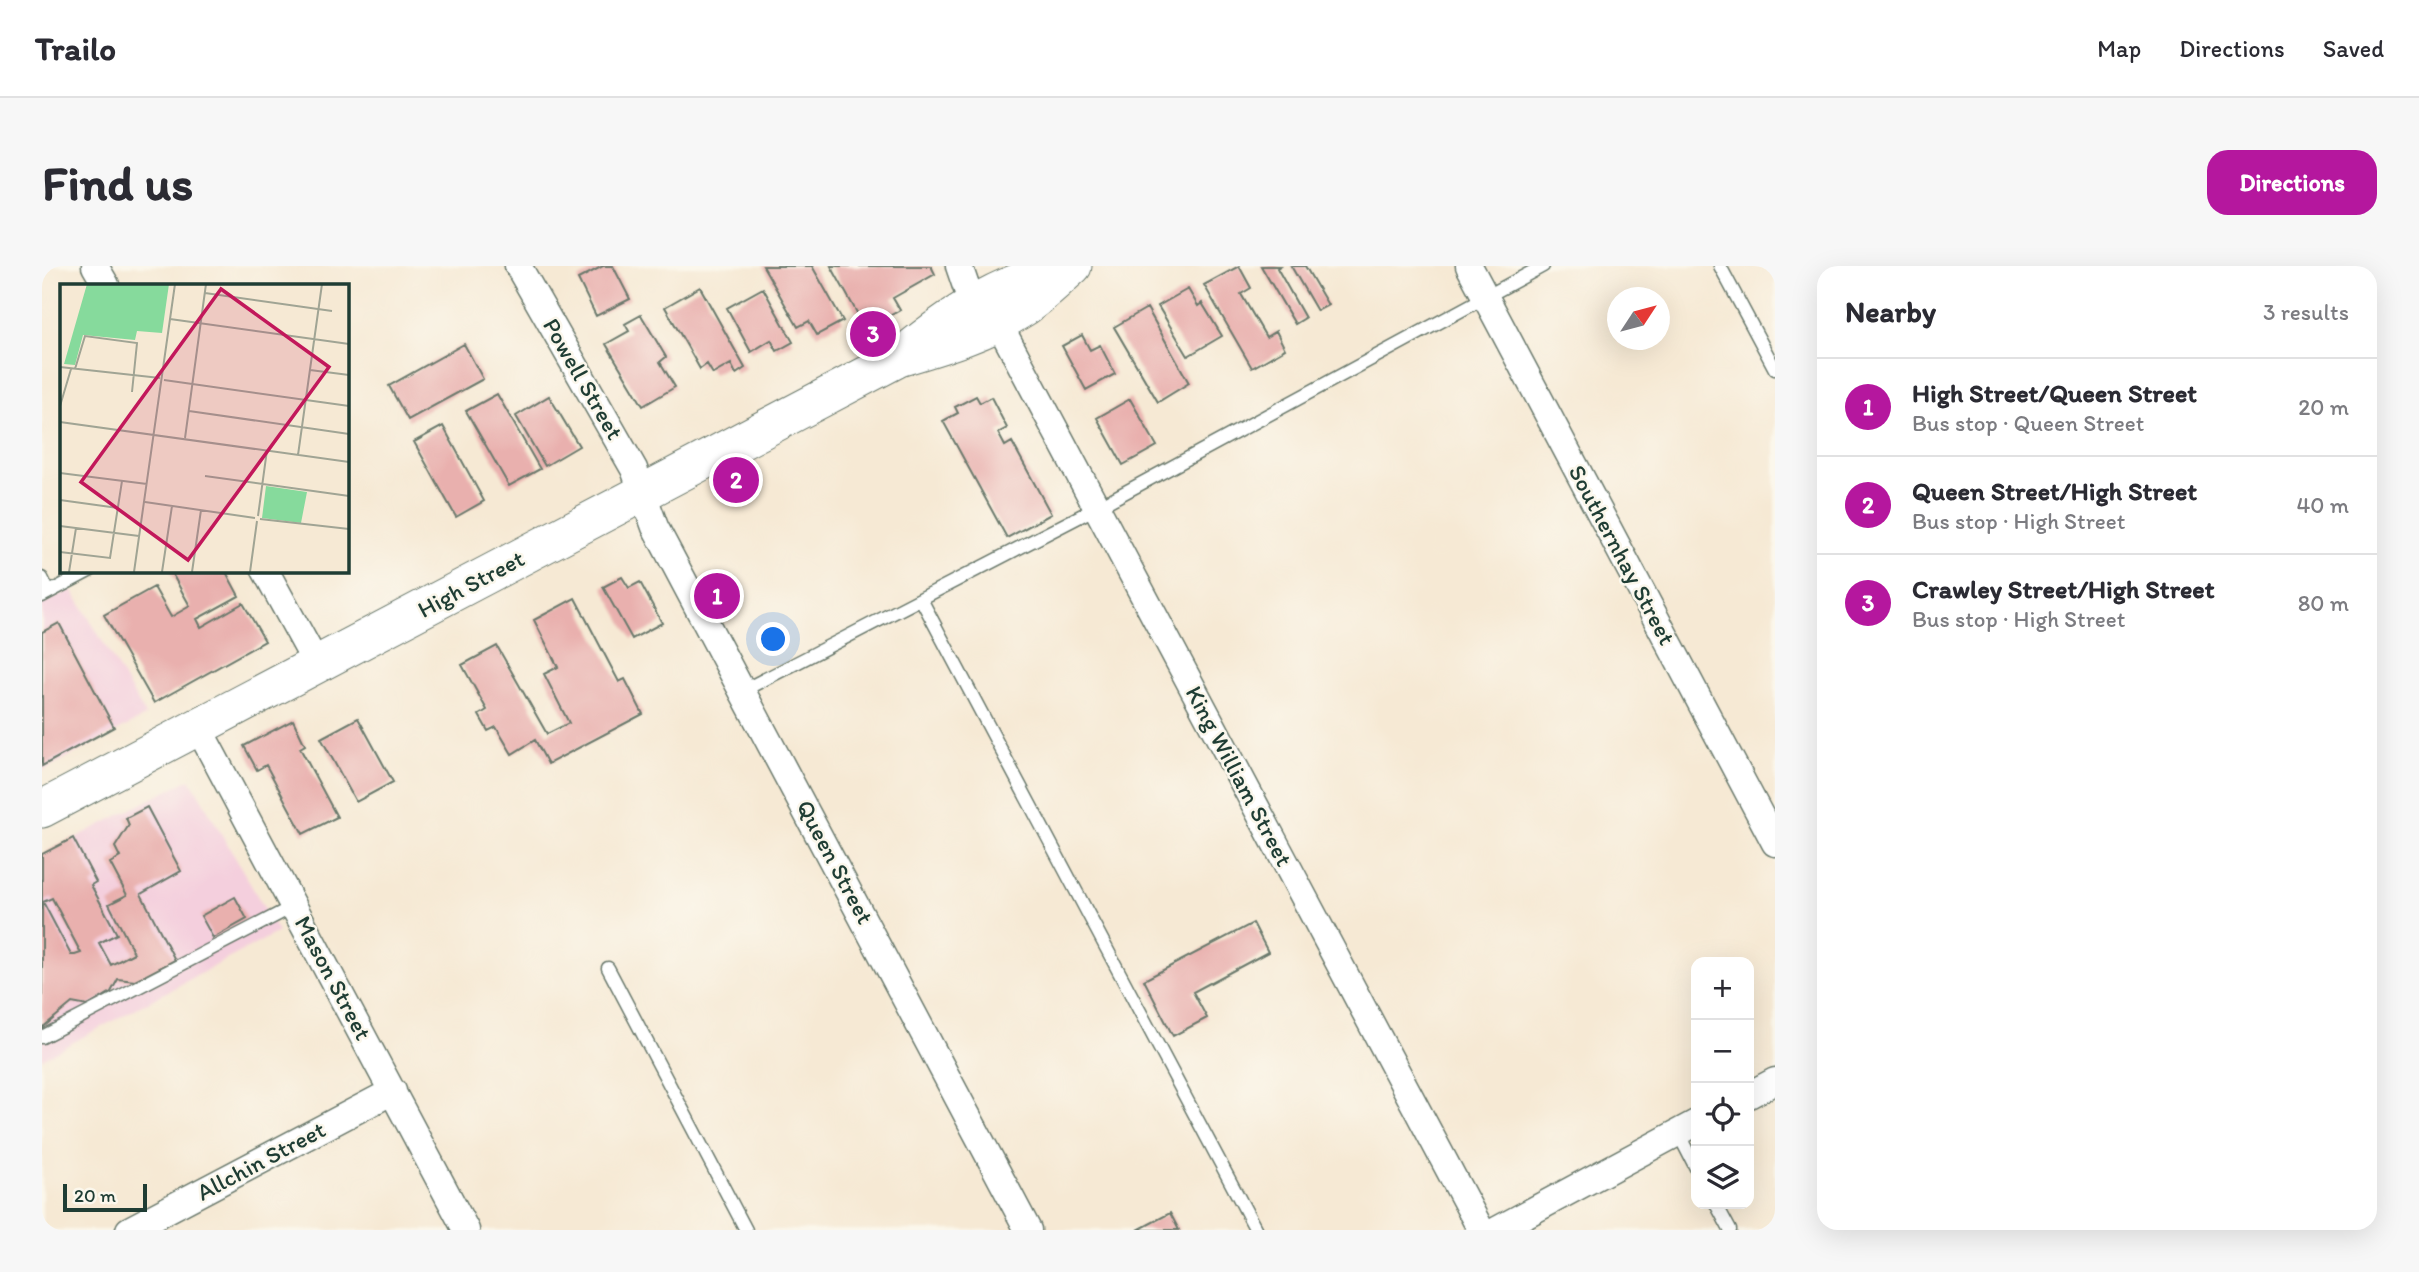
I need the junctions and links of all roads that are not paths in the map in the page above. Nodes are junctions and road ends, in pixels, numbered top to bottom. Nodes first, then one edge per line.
1 (95, 266) edge
2 (518, 266) edge
3 (959, 266) edge
4 (1065, 266) edge
5 (1073, 266) edge
6 (1469, 266) edge
7 (1543, 266) edge
8 (1720, 266) edge
9 (105, 284) edge
10 (985, 296) edge
11 (1485, 297) junction
12 (1775, 369) edge
13 (643, 494) junction
14 (1096, 508) junction
15 (87, 572) edge
16 (266, 572) edge
17 (42, 578) edge
18 (46, 594) edge
19 (921, 599) junction
20 (317, 665) junction
21 (744, 690) junction
22 (198, 727) junction
23 (42, 809) edge
24 (1775, 843) edge
25 (294, 906) junction
26 (608, 968) dead end
27 (42, 1037) edge
28 (1775, 1081) edge
29 (393, 1091) junction
30 (1754, 1092) edge
31 (1687, 1128) edge
32 (1691, 1146) edge
33 (1719, 1209) edge
34 (1024, 1229) edge
35 (129, 1230) edge
36 (467, 1230) edge
37 (746, 1230) edge
38 (1255, 1230) edge
39 (1481, 1230) edge
40 (1497, 1230) edge
41 (1730, 1230) edge

1 - 9 street
2 - 13 street, Powell Street
3 - 10 street, King William Street
4 - 10 main road, High Street
5 - 10 main road, High Street
6 - 11 street, Southernhay Street
7 - 11 lane
8 - 12 lane
10 - 13 main road, High Street
10 - 14 street, King William Street
11 - 14 lane
11 - 24 street, Southernhay Street
13 - 20 main road, High Street
13 - 21 street, Queen Street
14 - 19 lane
14 - 39 street, King William Street
15 - 18 lane
16 - 20 street
17 - 18 lane
19 - 21 lane
19 - 38 lane
20 - 22 main road, High Street
21 - 34 street, Queen Street
22 - 23 main road, High Street
22 - 25 street, Mason Street
25 - 27 lane
25 - 29 street, Mason Street
26 - 37 lane
28 - 30 street
29 - 35 street, Allchin Street
29 - 36 street, Mason Street
31 - 32 lane
31 - 40 street
33 - 41 lane

